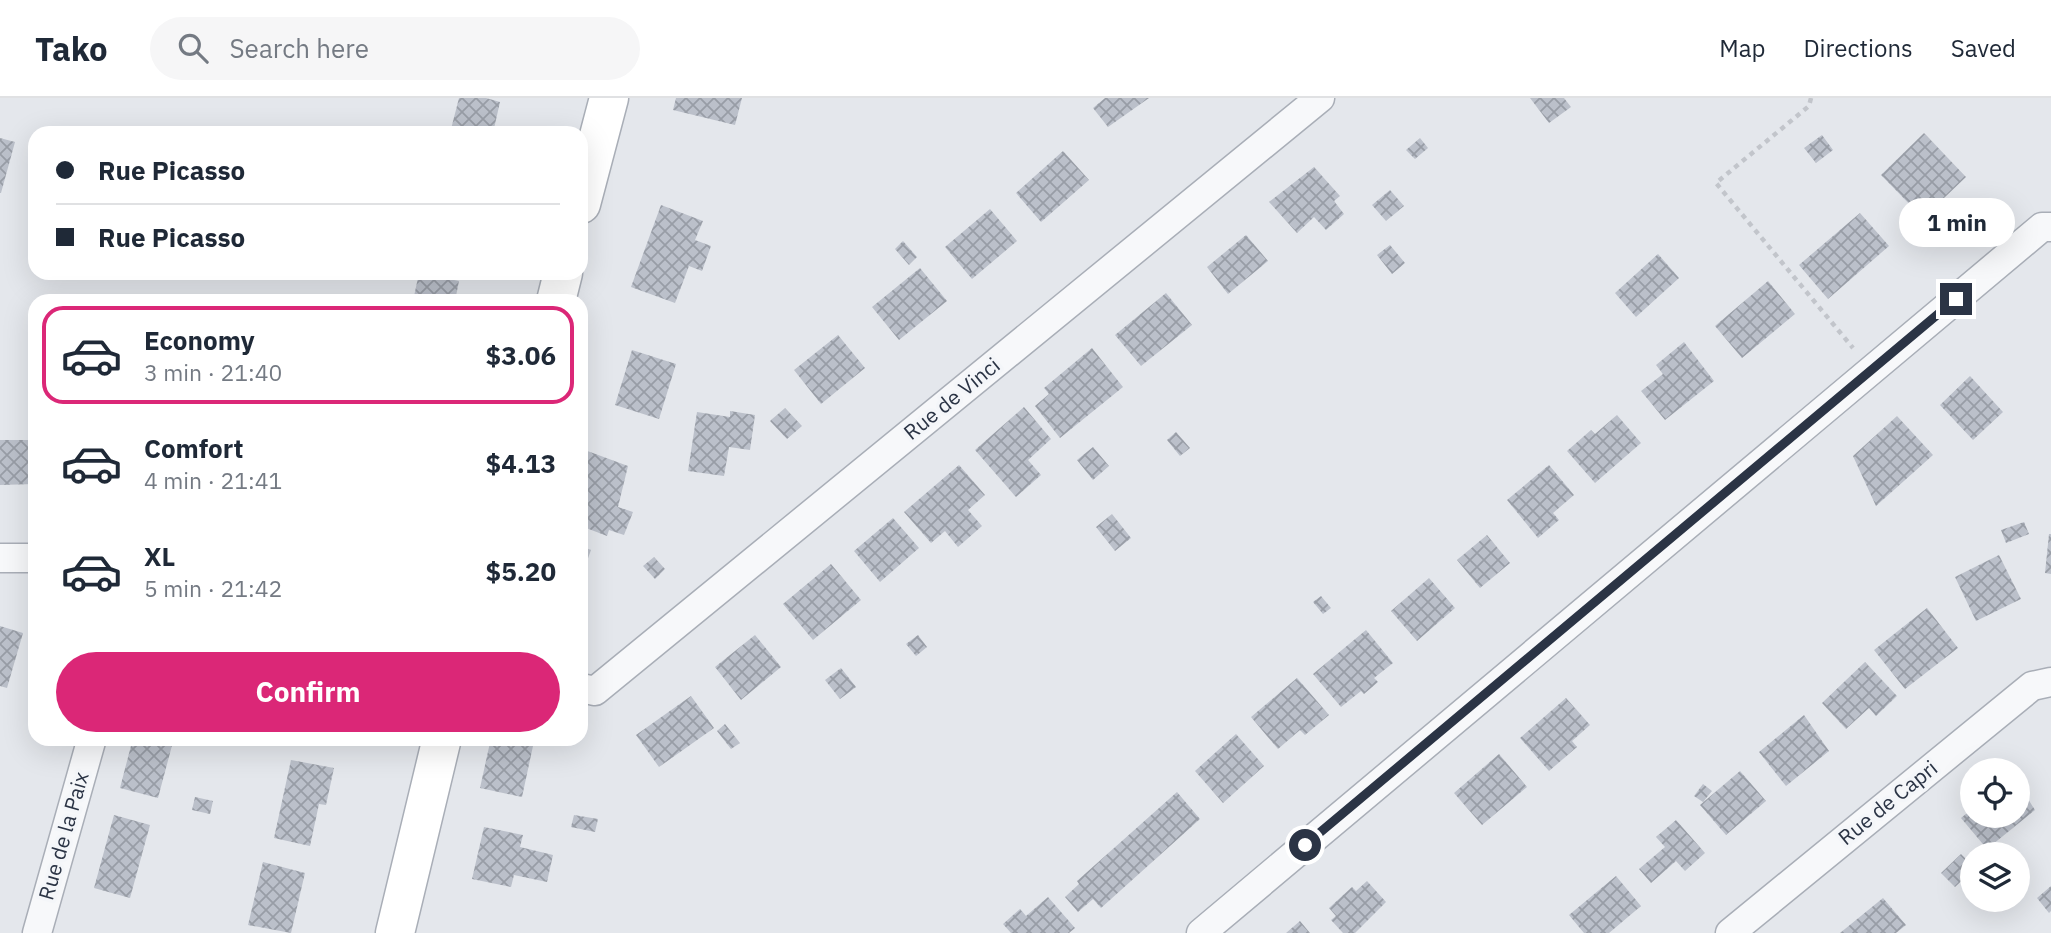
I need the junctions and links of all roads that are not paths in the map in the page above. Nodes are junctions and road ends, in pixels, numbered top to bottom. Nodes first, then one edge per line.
1 (609, 98) edge
2 (1320, 98) edge
3 (588, 178) edge
4 (2051, 227) edge
5 (0, 558) edge
6 (28, 558) edge
7 (2051, 682) edge
8 (588, 690) edge
9 (90, 746) edge
10 (440, 746) edge
11 (37, 933) edge
12 (395, 933) edge
13 (1201, 933) edge
14 (1730, 933) edge

1 - 3 main road
2 - 8 street, Rue de Vinci
4 - 13 street
5 - 6 street
7 - 14 street, Rue de Capri
9 - 11 street, Rue de la Paix
10 - 12 main road

